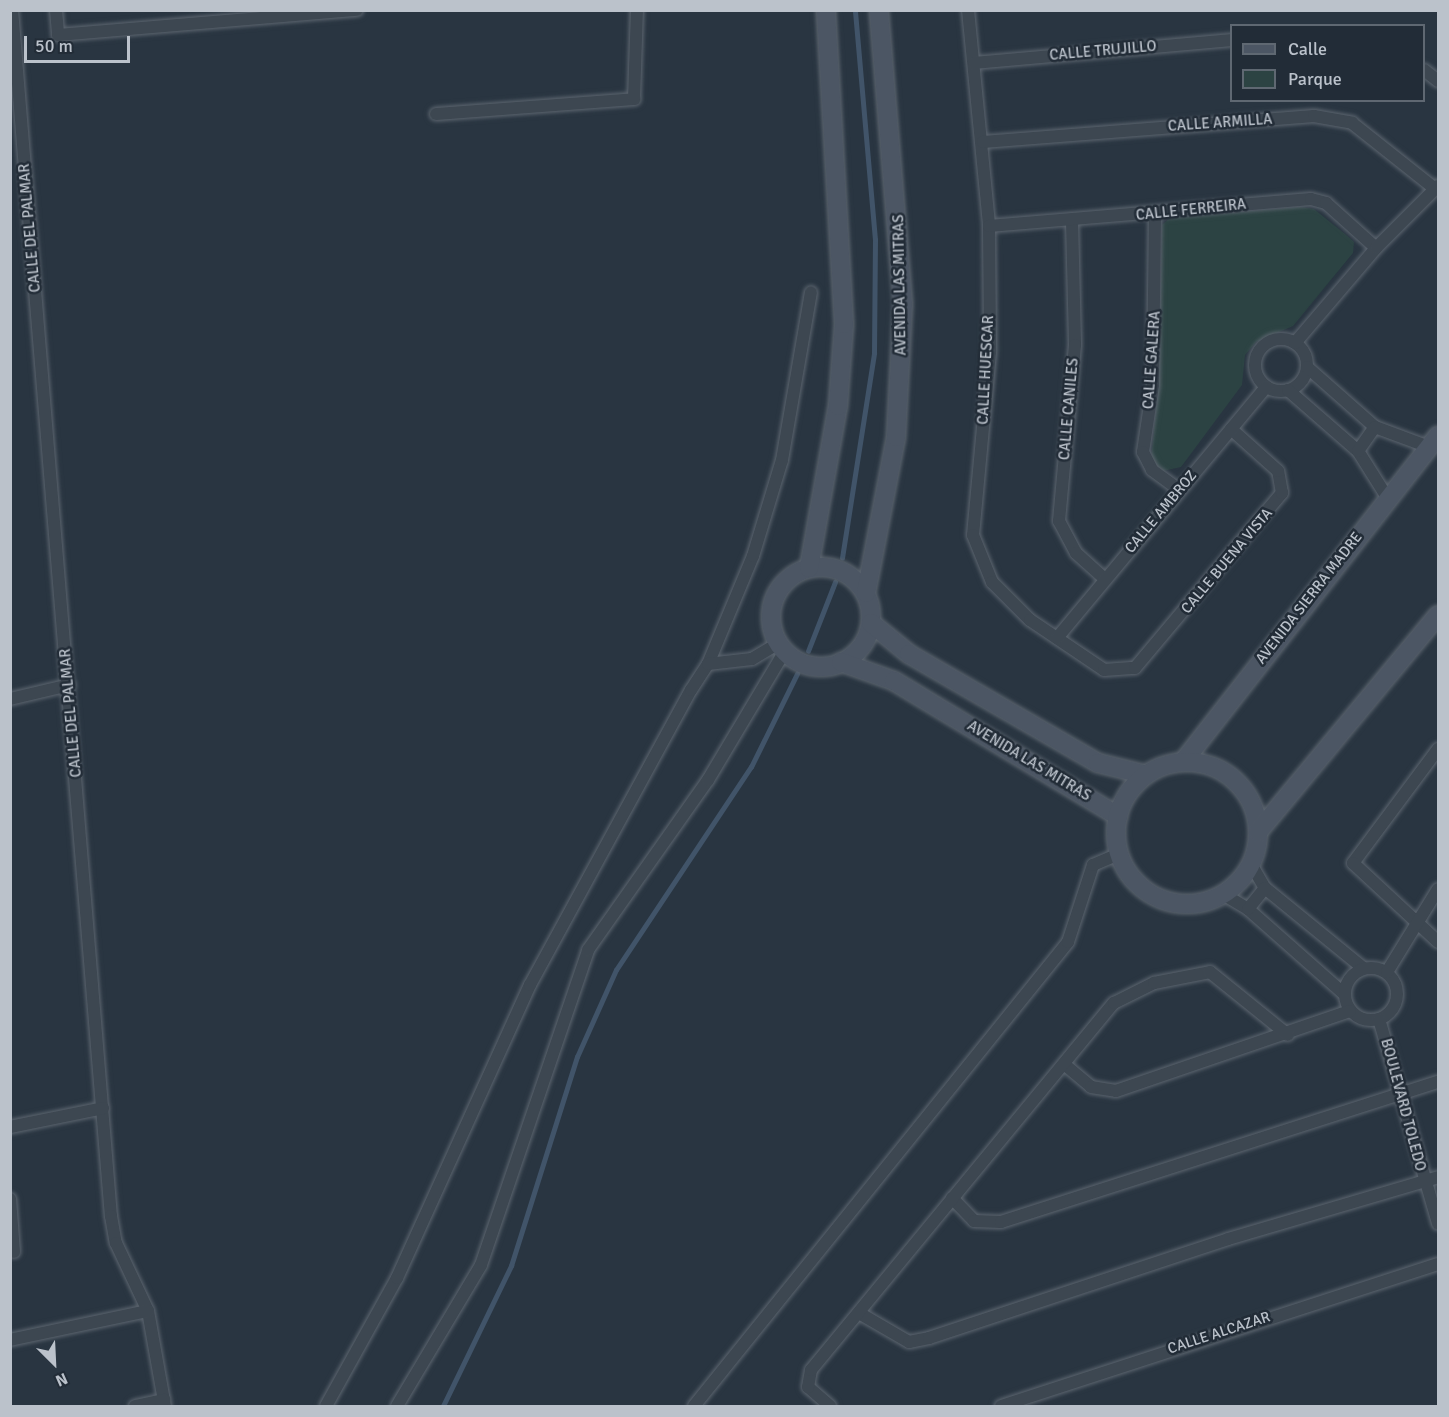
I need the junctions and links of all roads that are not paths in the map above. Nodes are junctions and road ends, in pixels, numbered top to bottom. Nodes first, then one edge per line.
1 (12, 10) edge
2 (56, 10) edge
3 (357, 10) edge
4 (637, 10) edge
5 (826, 10) edge
6 (879, 10) edge
7 (968, 10) edge
8 (1230, 40) edge
9 (974, 63) junction
10 (1425, 71) edge
11 (1438, 81) edge
12 (436, 114) dead end
13 (983, 142) junction
14 (1436, 187) edge
15 (1155, 214) junction
16 (1072, 221) junction
17 (989, 226) junction
18 (1376, 248) junction
19 (811, 292) dead end
20 (1295, 343) junction
21 (1307, 367) junction
22 (1266, 387) junction
23 (1288, 390) junction
24 (1375, 427) junction
25 (1231, 429) junction
26 (1434, 442) edge
27 (1358, 451) junction
28 (1178, 489) junction
29 (1387, 497) junction
30 (809, 568) junction
31 (1105, 579) junction
32 (866, 592) junction
33 (1438, 615) edge
34 (871, 623) junction
35 (1057, 638) junction
36 (782, 647) junction
37 (842, 662) junction
38 (708, 664) junction
39 (1104, 670) joint
40 (69, 685) junction
41 (10, 699) edge
42 (1438, 749) edge
43 (1183, 762) junction
44 (1146, 775) junction
45 (1118, 816) junction
46 (1258, 832) junction
47 (1119, 854) junction
48 (1251, 864) junction
49 (1265, 888) junction
50 (1438, 889) edge
51 (1223, 894) junction
52 (1248, 909) junction
53 (1414, 922) junction
54 (1438, 942) edge
55 (1363, 968) junction
56 (1387, 972) junction
57 (1344, 994) junction
58 (1350, 1011) junction
59 (1379, 1019) junction
60 (1288, 1035) junction
61 (1064, 1064) junction
62 (1438, 1082) edge
63 (1400, 1093) junction
64 (103, 1108) junction
65 (10, 1127) edge
66 (1438, 1177) edge
67 (1424, 1181) junction
68 (952, 1198) junction
69 (10, 1199) edge
70 (1438, 1224) edge
71 (14, 1252) dead end
72 (1438, 1264) edge
73 (148, 1311) junction
74 (859, 1313) junction
75 (10, 1340) edge
76 (164, 1403) edge
77 (135, 1407) edge
78 (326, 1407) edge
79 (397, 1407) edge
80 (694, 1407) edge
81 (830, 1407) edge
82 (1001, 1407) edge

1 - 40 street, CALLE DEL PALMAR
2 - 3 street
4 - 12 street
5 - 30 street
6 - 32 street, AVENIDA LAS MITRAS
7 - 9 street, CALLE HUESCAR
8 - 9 street, CALLE TRUJILLO
9 - 13 street, CALLE HUESCAR
10 - 11 street
13 - 14 street, CALLE ARMILLA
13 - 17 street, CALLE HUESCAR
14 - 18 street
15 - 16 street, CALLE FERREIRA
15 - 18 street, CALLE FERREIRA
15 - 28 street, CALLE GALERA
16 - 17 street, CALLE FERREIRA
16 - 31 street, CALLE CANILES
17 - 35 street, CALLE HUESCAR
18 - 20 street
19 - 38 street
20 - 21 street
20 - 22 street
21 - 23 street
21 - 24 street
22 - 23 street
22 - 25 street, CALLE AMBROZ
23 - 27 street
24 - 26 street
24 - 27 street
25 - 28 street, CALLE AMBROZ
25 - 39 street, CALLE BUENA VISTA
26 - 29 street, AVENIDA SIERRA MADRE
27 - 29 street
28 - 31 street, CALLE AMBROZ
29 - 43 street, AVENIDA SIERRA MADRE
30 - 32 street
30 - 36 street
31 - 35 street, CALLE AMBROZ
32 - 34 street
33 - 46 street
34 - 37 street
34 - 44 street
35 - 39 street, CALLE HUESCAR
36 - 37 street
36 - 38 street
36 - 79 street
37 - 45 street, AVENIDA LAS MITRAS
38 - 78 street
40 - 41 street
40 - 64 street, CALLE DEL PALMAR
42 - 53 street
43 - 44 street
43 - 46 street
44 - 45 street
45 - 47 street
46 - 48 street
47 - 51 street
47 - 80 street
48 - 49 street
48 - 51 street
49 - 52 street
49 - 55 street
50 - 53 street
51 - 52 street
52 - 57 street
53 - 54 street
53 - 56 street
55 - 56 street
55 - 57 street
56 - 59 street
57 - 58 street
58 - 59 street
58 - 60 street
59 - 63 street, BOULEVARD TOLEDO
60 - 61 street
60 - 61 street
61 - 68 street
62 - 63 street
63 - 67 street, BOULEVARD TOLEDO
63 - 68 street
64 - 65 street
64 - 73 street, CALLE DEL PALMAR
66 - 67 street
67 - 70 street, BOULEVARD TOLEDO
67 - 74 street
68 - 74 street
69 - 71 street
72 - 82 street, CALLE ALCAZAR
73 - 75 street
73 - 76 street, CALLE DEL PALMAR
74 - 81 street
76 - 77 street

